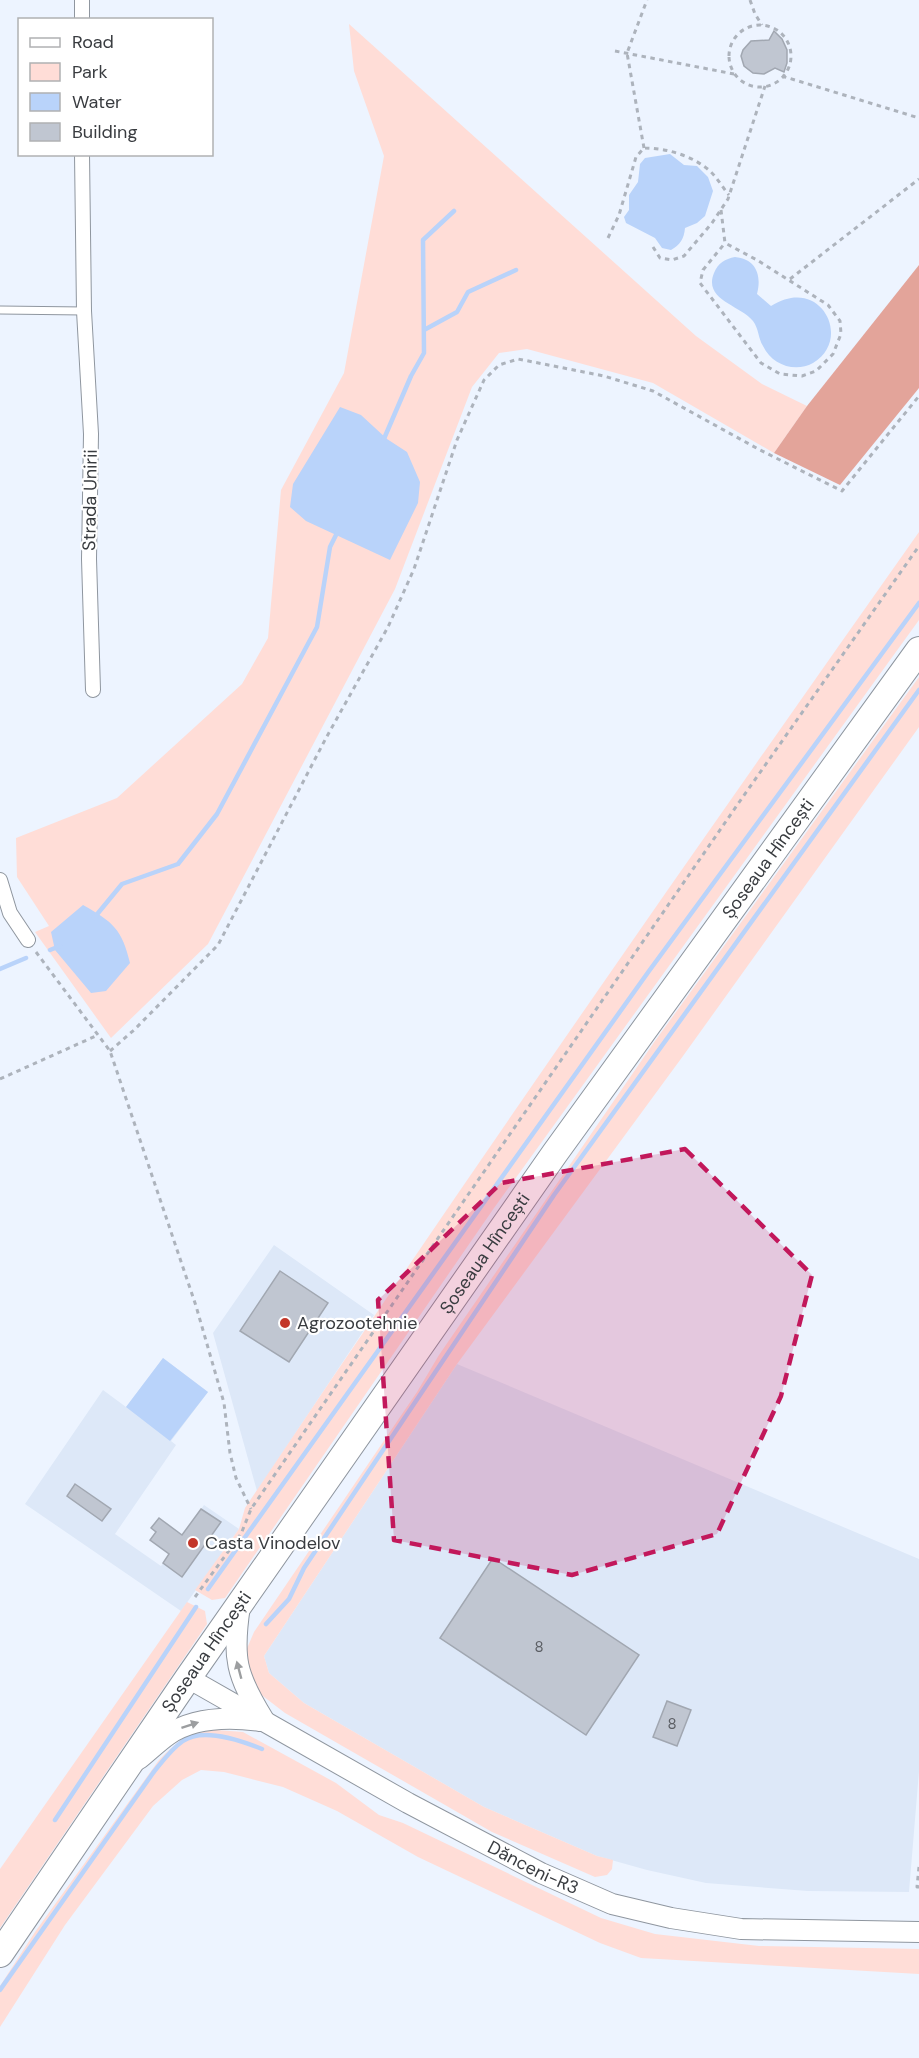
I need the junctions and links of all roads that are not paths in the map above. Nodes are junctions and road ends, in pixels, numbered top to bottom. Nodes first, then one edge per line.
1 (82, 0) edge
2 (82, 18) edge
3 (82, 156) edge
4 (0, 310) edge
5 (84, 311) junction
6 (919, 650) edge
7 (93, 690) dead end
8 (0, 880) edge
9 (28, 940) road end
10 (241, 1602) junction
11 (188, 1678) junction
12 (265, 1722) junction
13 (125, 1770) junction
14 (919, 1932) edge
15 (0, 1954) edge

1 - 2 street
3 - 5 street, Strada Unirii
4 - 5 lane
5 - 7 street, Strada Unirii
6 - 10 highway, Șoseaua Hîncești
8 - 9 street
10 - 11 highway, Șoseaua Hîncești
12 -> 10 main road
11 - 12 main road, Dănceni-R3
11 - 13 highway, Șoseaua Hîncești
13 -> 12 main road
12 - 14 main road, Dănceni-R3
13 - 15 highway, Șoseaua Hîncești

